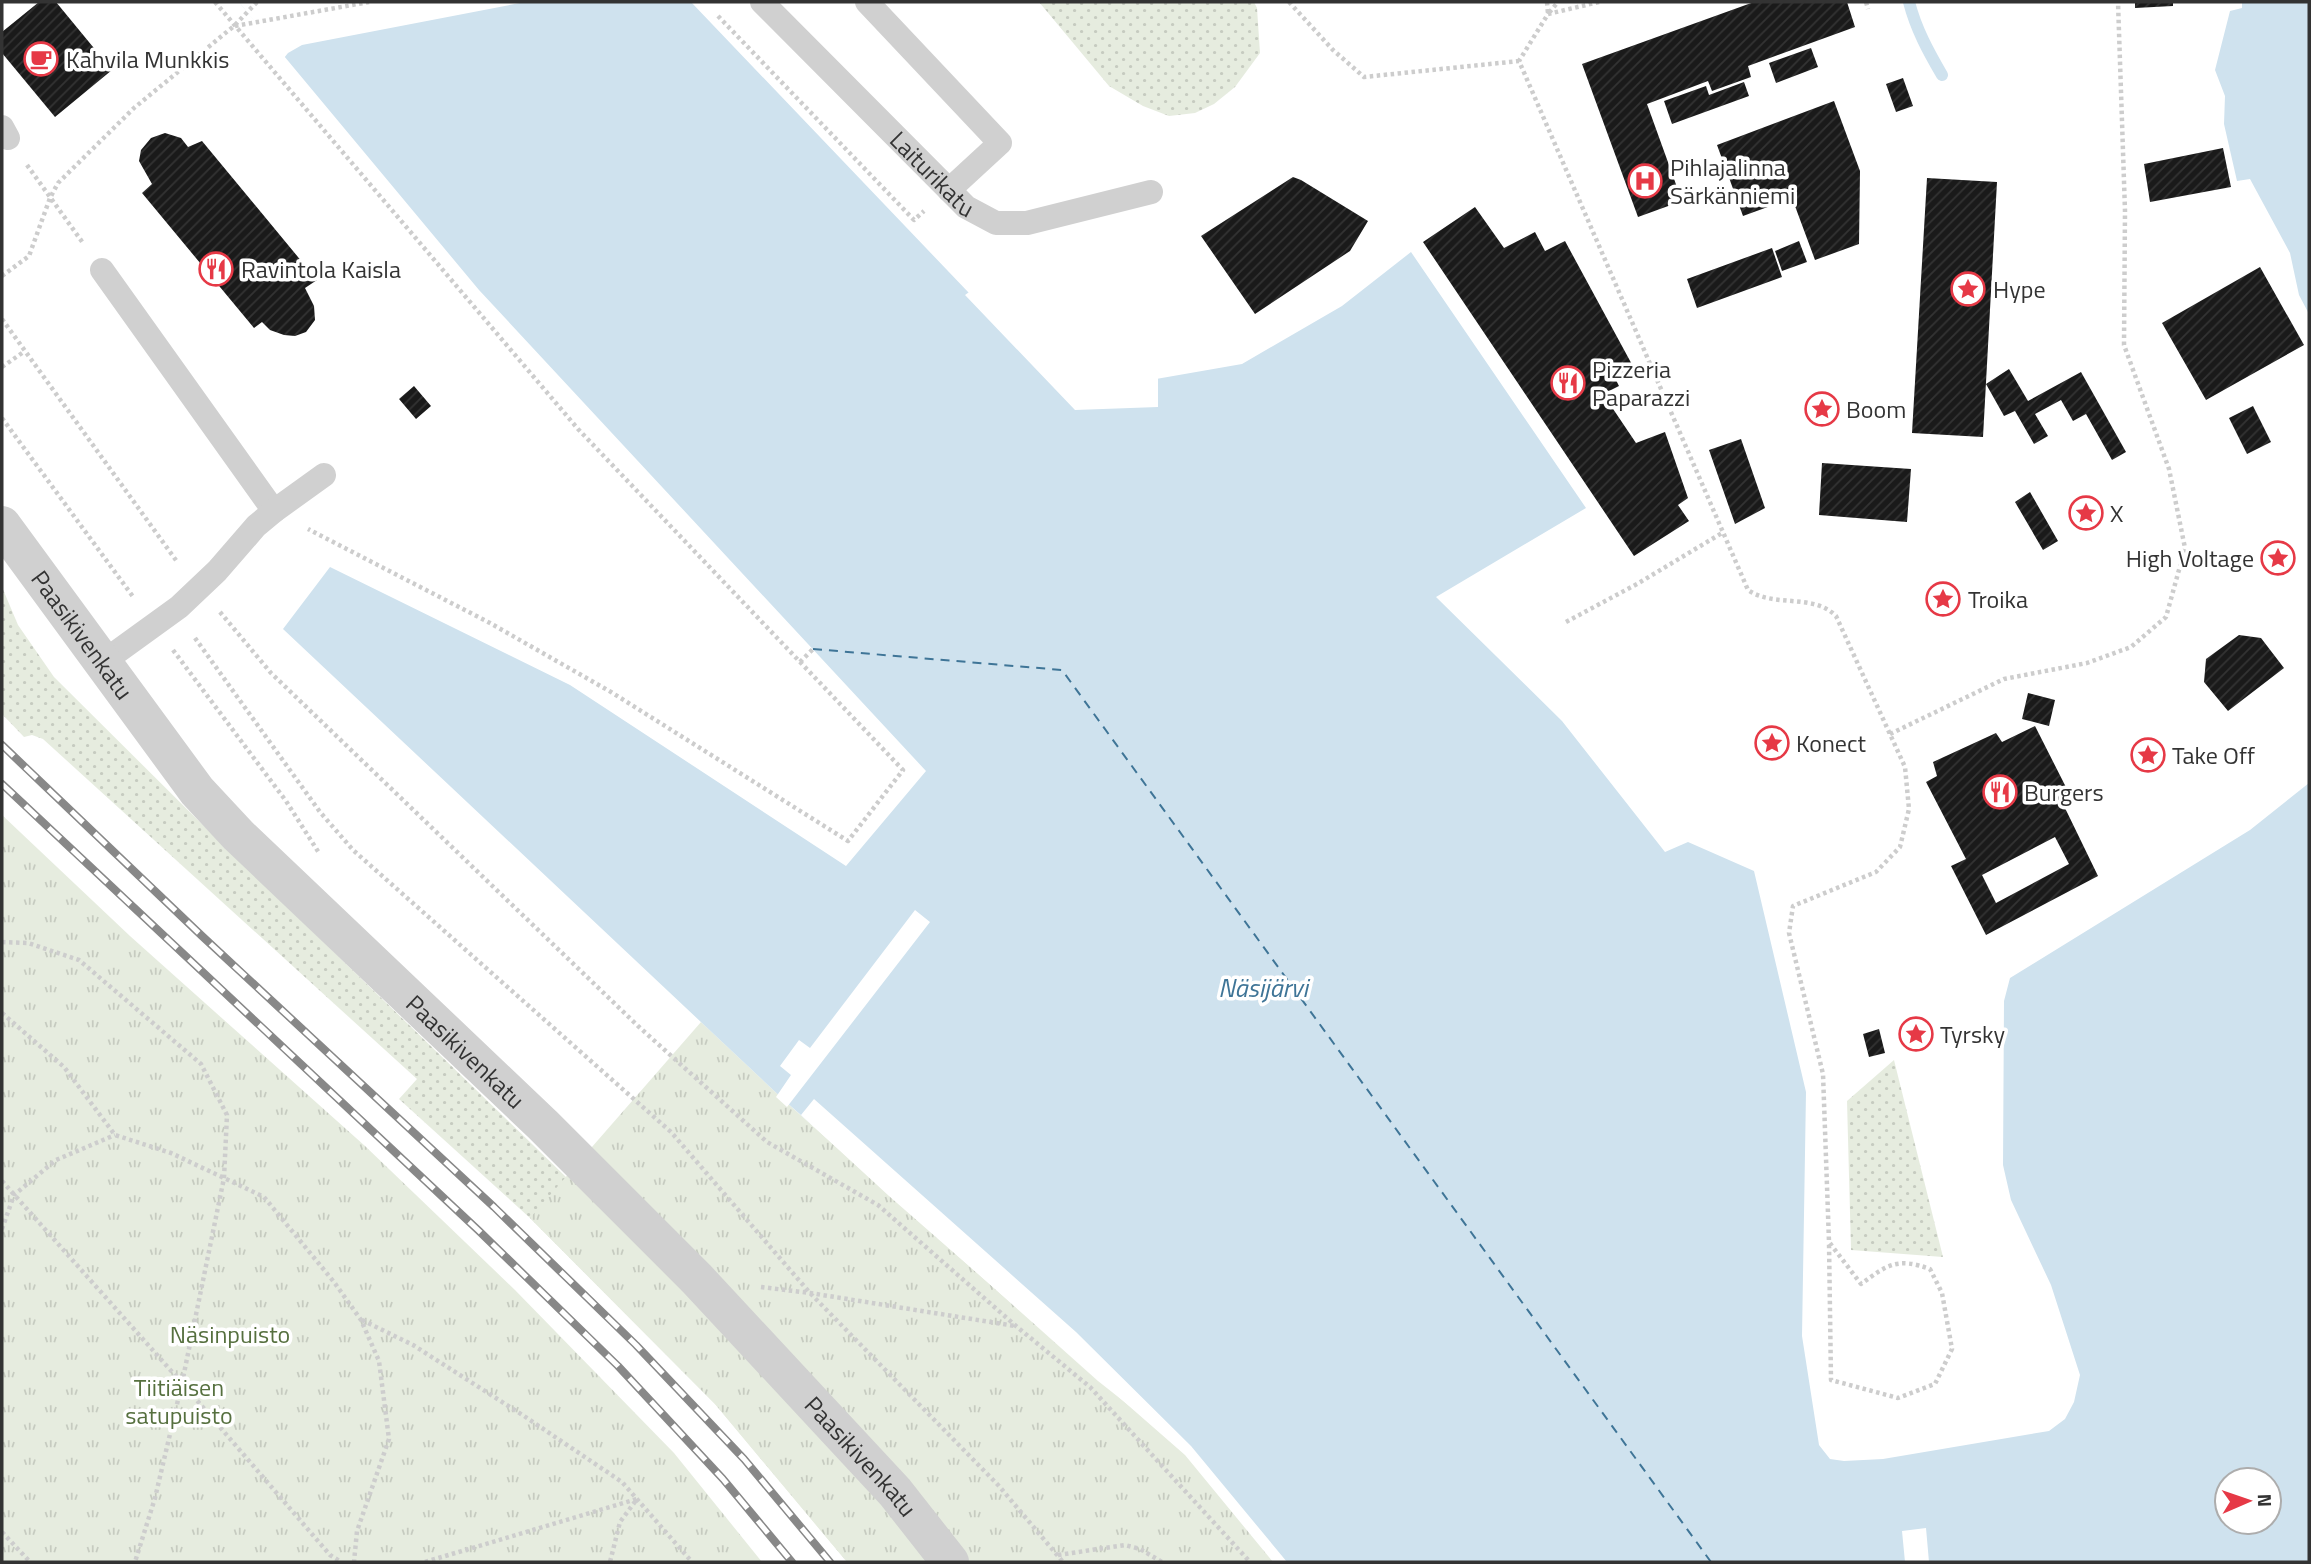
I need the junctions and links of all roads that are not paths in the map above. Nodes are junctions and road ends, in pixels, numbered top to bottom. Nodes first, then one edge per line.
1 (762, 2) edge
2 (867, 2) edge
3 (949, 190) junction
4 (1151, 192) dead end
5 (102, 270) road end
6 (324, 475) dead end
7 (274, 511) junction
8 (2, 525) edge
9 (103, 662) junction
10 (950, 1562) edge

1 - 3 lane, Laiturikatu
2 - 3 lane
3 - 4 lane, Laiturikatu
5 - 7 lane
6 - 7 lane
7 - 9 lane
8 - 9 street, Paasikivenkatu
9 - 10 street, Paasikivenkatu

